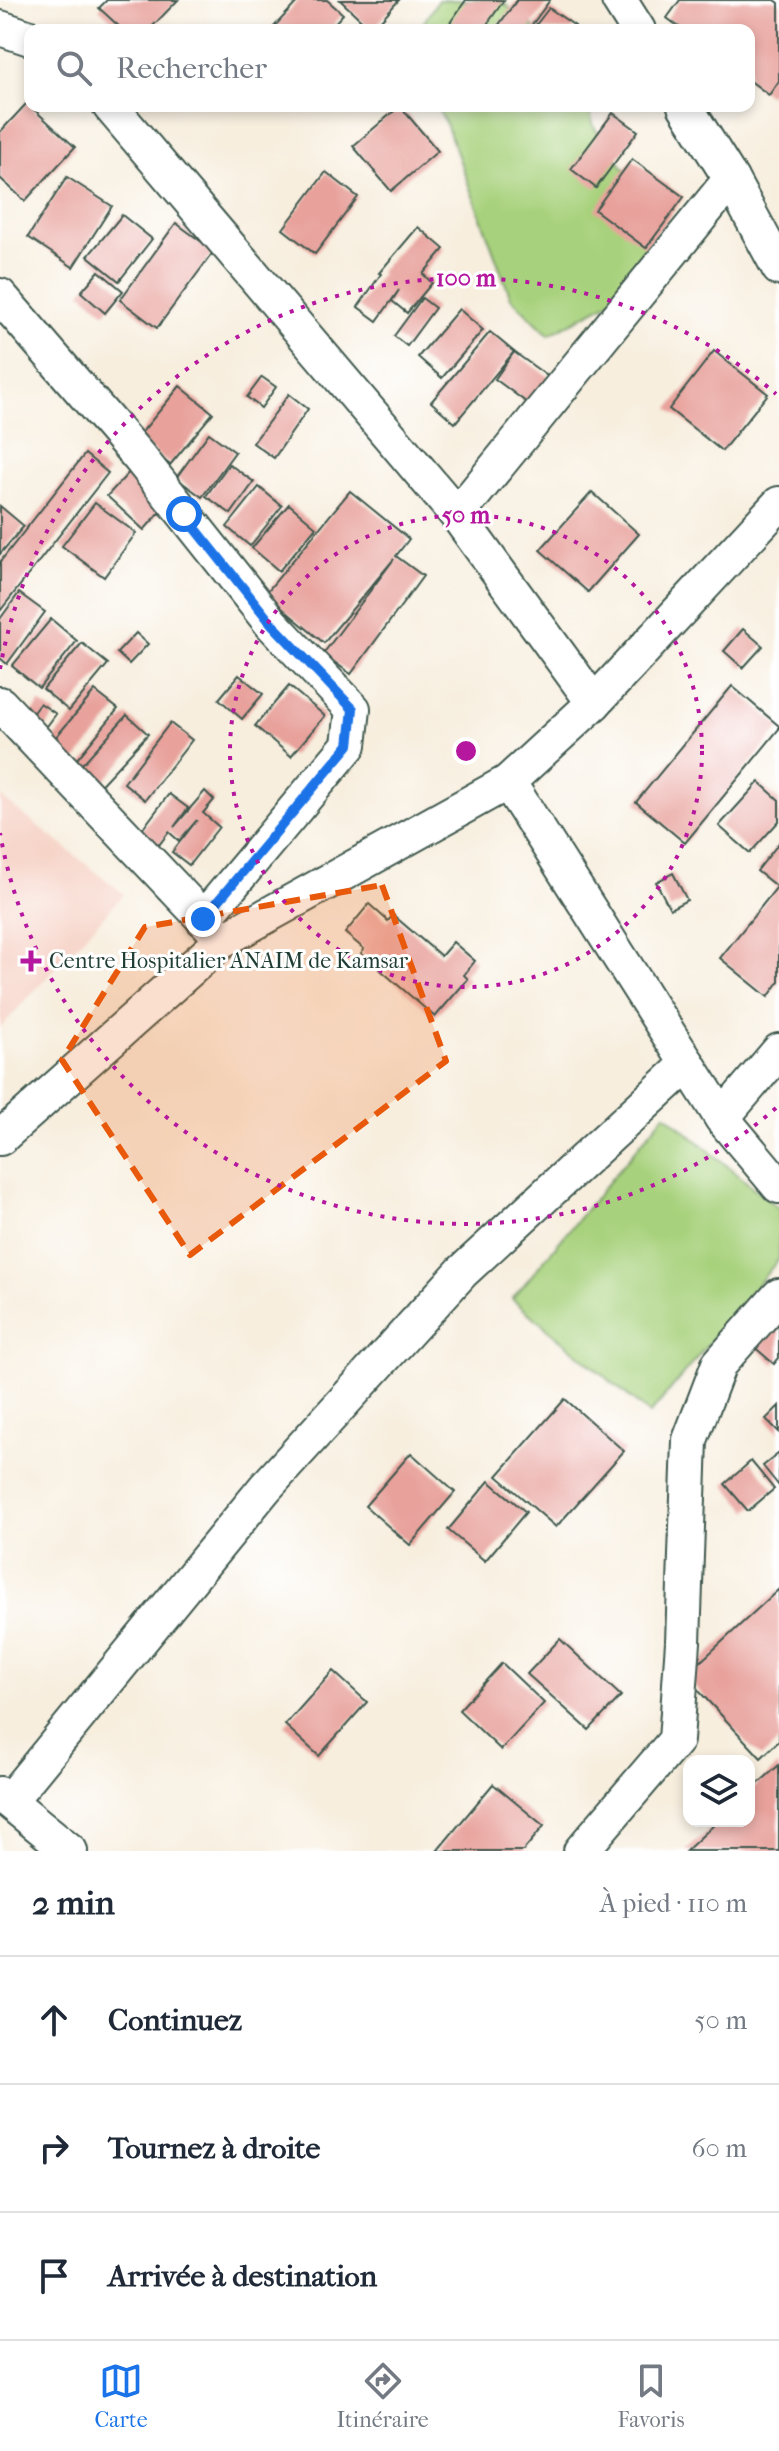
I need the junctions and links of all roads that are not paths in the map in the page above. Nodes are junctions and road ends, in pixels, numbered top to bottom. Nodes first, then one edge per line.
1 (619, 0) edge
2 (634, 24) edge
3 (0, 28) edge
4 (24, 36) edge
5 (115, 112) edge
6 (689, 112) edge
7 (731, 179) junction
8 (779, 268) edge
9 (0, 296) edge
10 (779, 504) edge
11 (457, 515) junction
12 (594, 703) junction
13 (0, 704) edge
14 (508, 782) junction
15 (213, 929) junction
16 (779, 1051) edge
17 (688, 1064) junction
18 (722, 1118) junction
19 (0, 1138) edge
20 (779, 1186) edge
21 (779, 1296) edge
22 (4, 1798) edge
23 (70, 1851) edge
24 (581, 1851) edge

1 - 2 street
3 - 4 street
5 - 11 street
6 - 7 street
7 - 8 street
7 - 11 street
9 - 15 street
10 - 12 street
11 - 12 street
12 - 14 street
13 - 15 street
14 - 15 street
14 - 17 street
15 - 19 street
16 - 18 street
17 - 18 street
17 - 22 street
18 - 20 street
21 - 24 street
22 - 23 street

